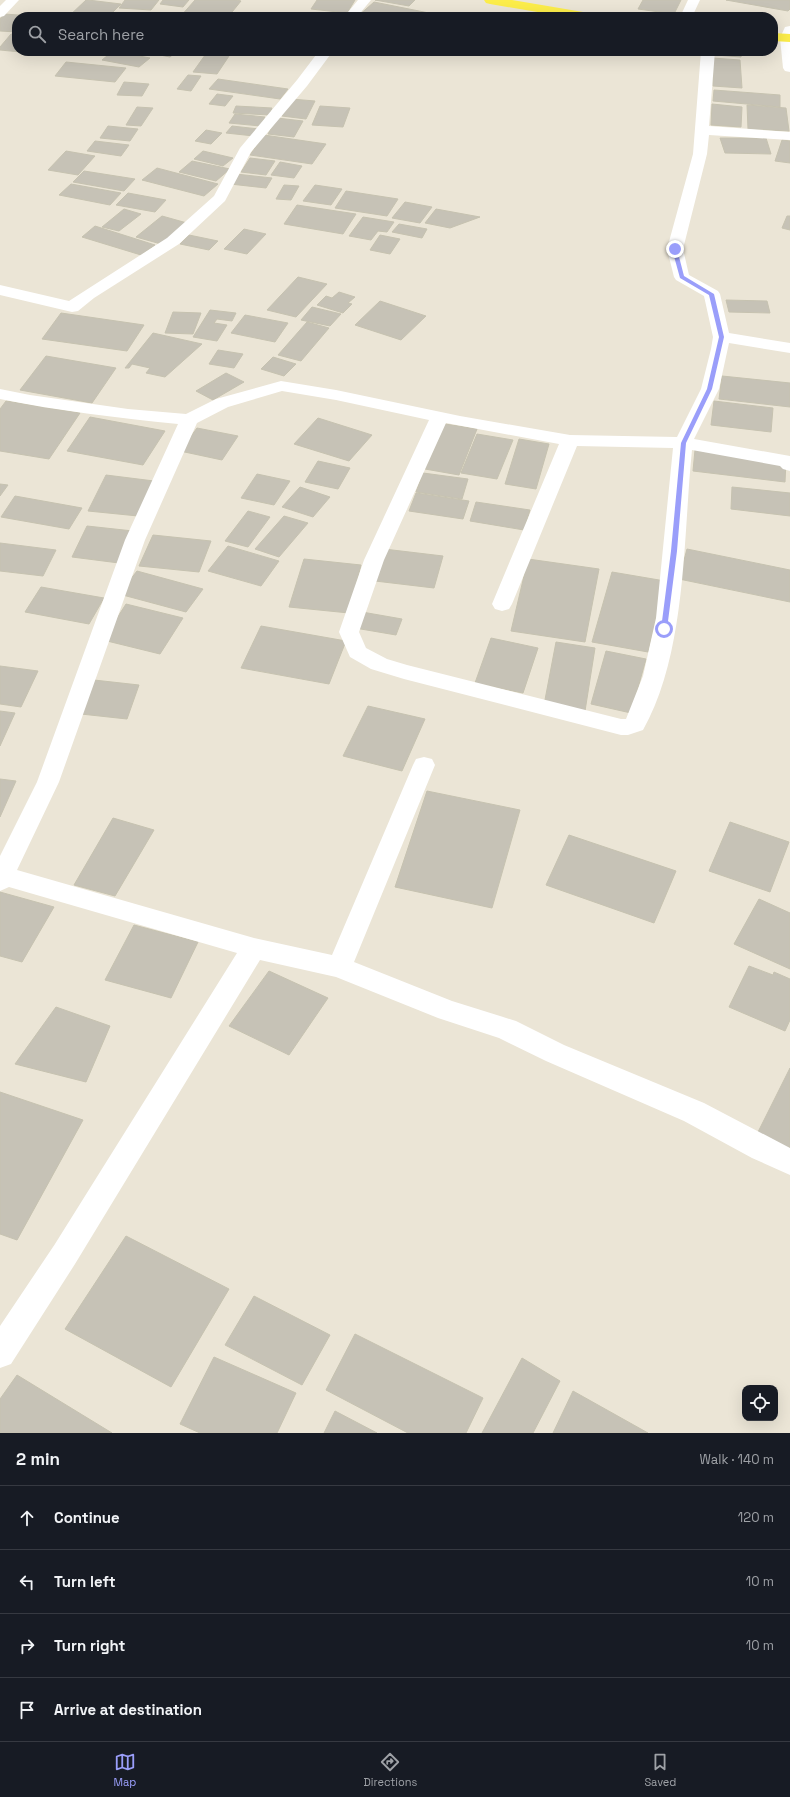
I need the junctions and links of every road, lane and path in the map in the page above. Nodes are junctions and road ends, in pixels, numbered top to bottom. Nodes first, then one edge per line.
1 (13, 0) edge
2 (365, 0) edge
3 (490, 0) edge
4 (694, 0) edge
5 (354, 12) edge
6 (559, 12) edge
7 (688, 12) edge
8 (0, 13) edge
9 (789, 35) edge
10 (778, 36) edge
11 (322, 56) edge
12 (708, 56) edge
13 (790, 68) edge
14 (702, 130) junction
15 (790, 136) edge
16 (0, 290) edge
17 (721, 337) junction
18 (790, 348) edge
19 (0, 394) edge
20 (440, 416) junction
21 (189, 420) junction
22 (570, 440) junction
23 (683, 443) junction
24 (790, 465) edge
25 (502, 604) dead end
26 (424, 765) dead end
27 (2, 878) edge
28 (254, 948) junction
29 (339, 967) junction
30 (790, 1162) edge
31 (0, 1353) edge

1 - 8 street
2 - 5 street
3 - 6 main road
4 - 7 street
9 - 10 main road
9 - 13 street
11 - 16 street
12 - 14 street
14 - 15 street
14 - 17 street
17 - 18 street
17 - 23 street
19 - 21 street
20 - 21 street
20 - 22 street
20 - 23 street
21 - 27 street
22 - 23 street
22 - 25 street
23 - 24 street
26 - 29 street
27 - 28 street
28 - 29 street
28 - 31 street
29 - 30 street

